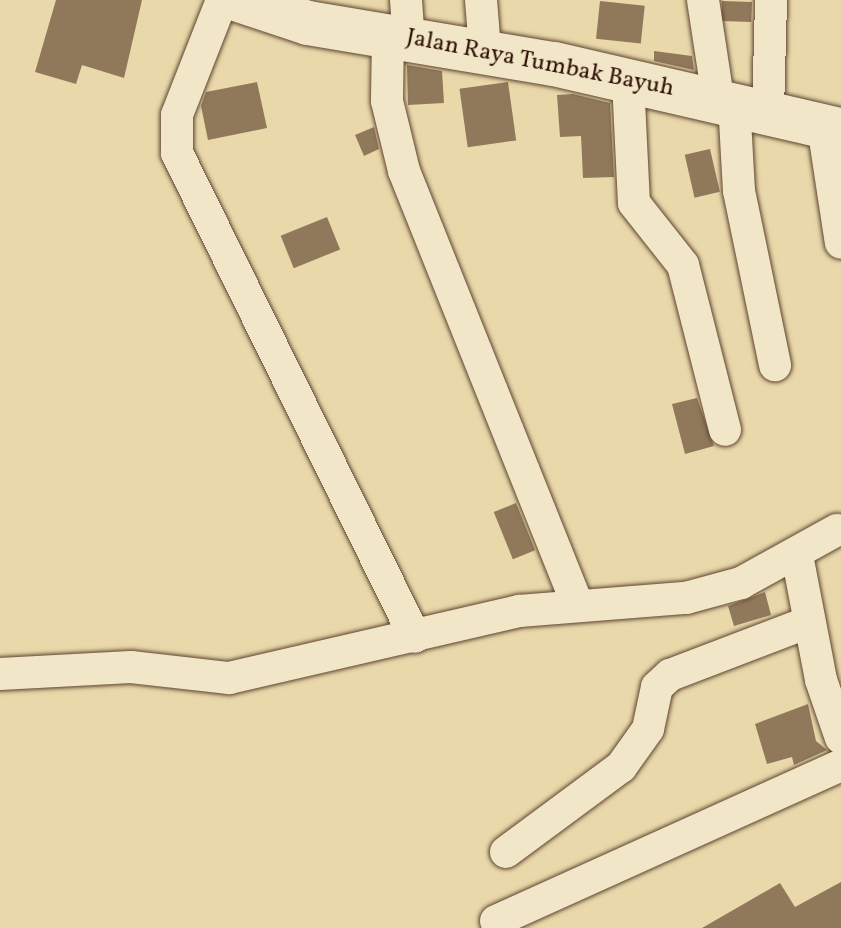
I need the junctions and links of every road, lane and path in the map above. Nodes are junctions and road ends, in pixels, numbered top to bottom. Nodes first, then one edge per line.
1 (222, 0) edge
2 (239, 0) edge
3 (481, 0) edge
4 (703, 0) edge
5 (771, 0) edge
6 (401, 24) edge
7 (485, 50) junction
8 (628, 81) junction
9 (740, 103) junction
10 (832, 128) edge
11 (841, 243) edge
12 (775, 365) dead end
13 (725, 430) dead end
14 (837, 530) dead end
15 (797, 555) junction
16 (577, 603) junction
17 (809, 622) junction
18 (415, 637) junction
19 (0, 674) edge
20 (841, 738) edge
21 (841, 765) edge
22 (506, 852) dead end
23 (496, 921) dead end

1 - 18 street
2 - 6 street, Jalan Raya Tumbak Bayuh
3 - 7 street
4 - 9 street
5 - 9 street
6 - 7 street, Jalan Raya Tumbak Bayuh
6 - 16 street
7 - 8 street, Jalan Raya Tumbak Bayuh
8 - 9 street, Jalan Raya Tumbak Bayuh
8 - 13 street
9 - 10 street, Jalan Raya Tumbak Bayuh
9 - 12 street
10 - 11 street
14 - 15 street
15 - 16 street
15 - 17 street
16 - 18 street
17 - 20 street
17 - 22 street
18 - 19 street
21 - 23 street

